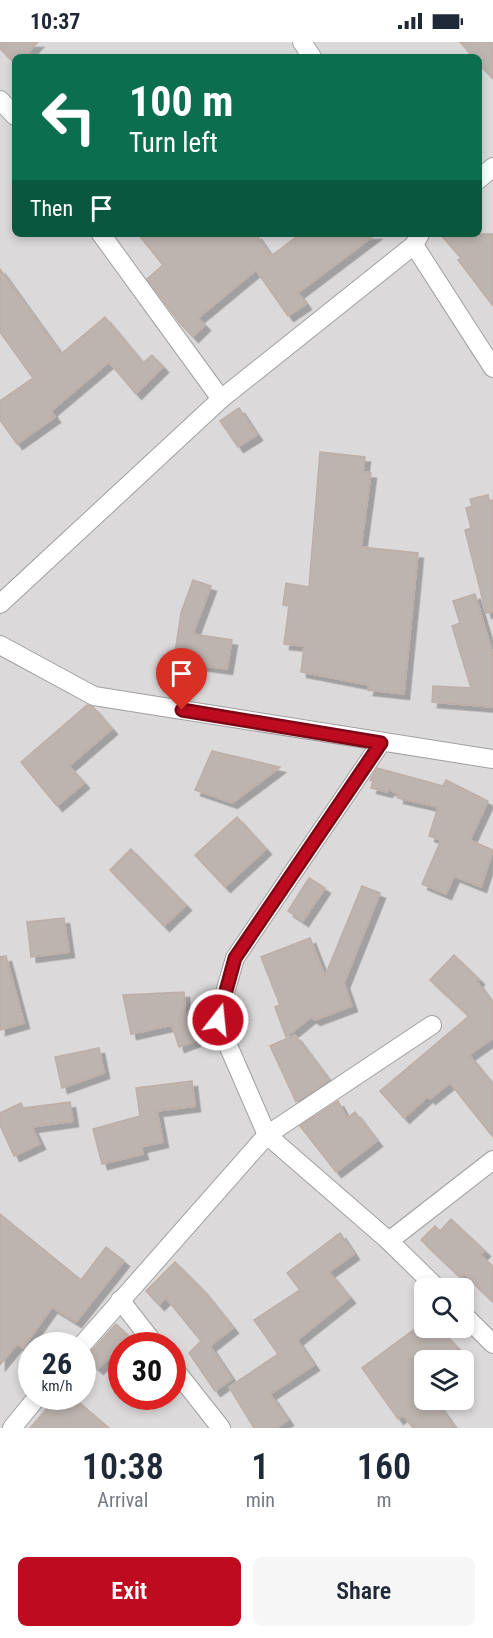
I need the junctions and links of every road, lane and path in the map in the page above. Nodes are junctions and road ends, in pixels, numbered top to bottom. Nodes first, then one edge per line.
1 (0, 100) edge
2 (12, 113) edge
3 (103, 237) edge
4 (417, 240) edge
5 (493, 368) edge
6 (221, 399) junction
7 (0, 604) edge
8 (0, 645) edge
9 (381, 743) junction
10 (493, 759) edge
11 (432, 1025) dead end
12 (267, 1135) junction
13 (493, 1160) edge
14 (388, 1241) junction
15 (427, 1278) edge
16 (120, 1300) junction
17 (474, 1325) edge
18 (93, 1332) edge
19 (145, 1332) edge
20 (493, 1344) edge
21 (186, 1384) edge
22 (27, 1410) edge
23 (12, 1428) edge
24 (221, 1428) edge

1 - 2 street
3 - 6 street
4 - 5 street
4 - 6 street
6 - 7 street
8 - 9 street
9 - 10 street
9 - 12 street
11 - 12 street
12 - 14 street
12 - 16 street
13 - 14 street
14 - 15 street
16 - 18 street
16 - 19 street
17 - 20 street
21 - 24 street
22 - 23 street

